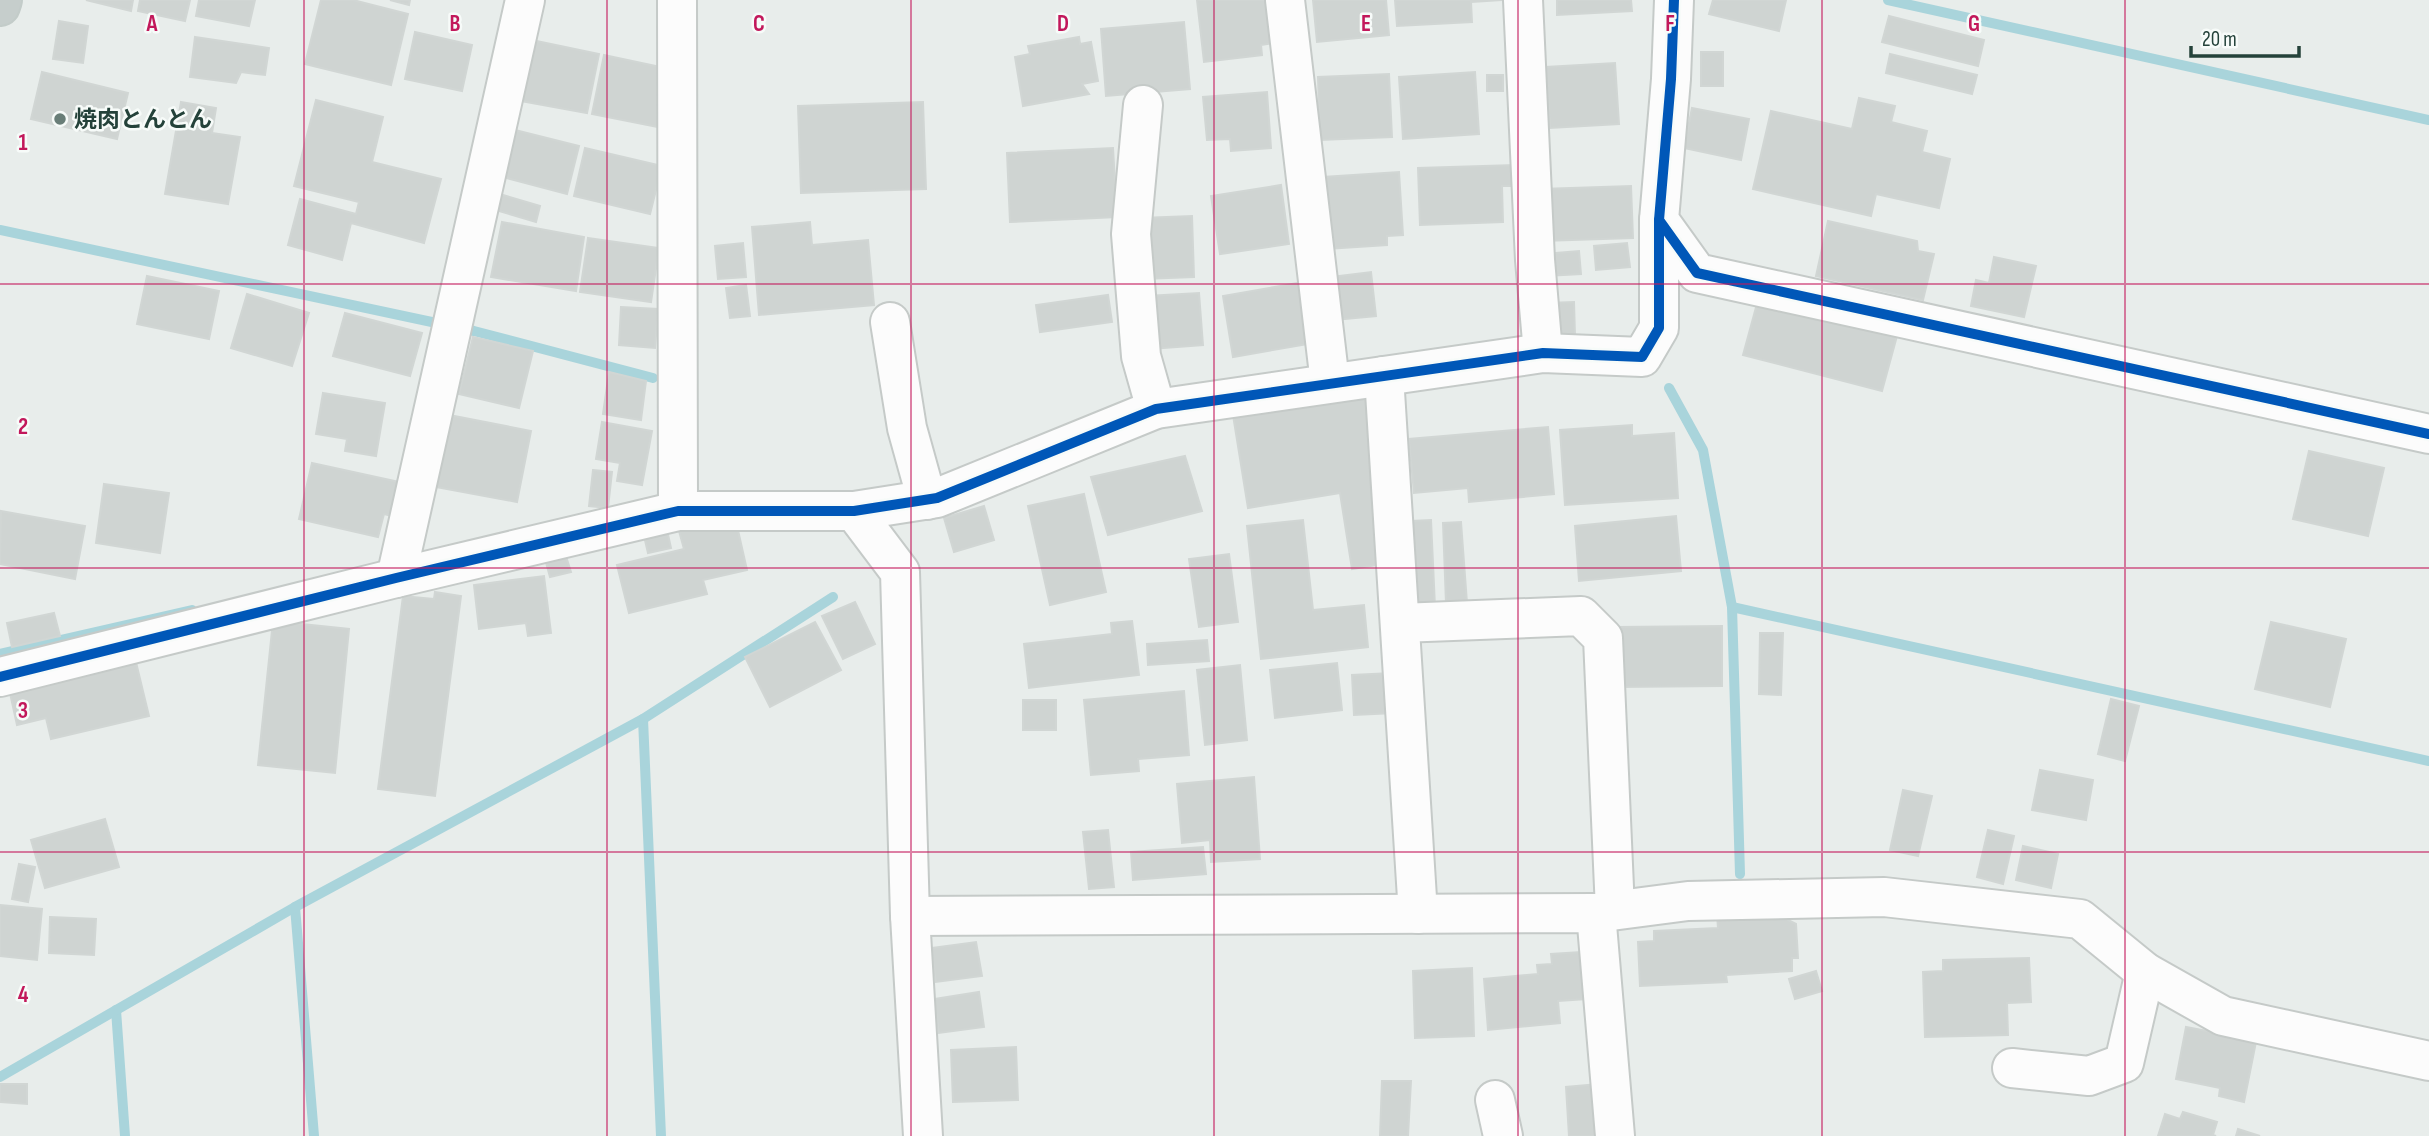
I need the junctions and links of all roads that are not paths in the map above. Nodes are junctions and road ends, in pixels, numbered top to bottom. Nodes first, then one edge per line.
1 (2, 0) edge
2 (524, 0) edge
3 (677, 0) edge
4 (1285, 0) edge
5 (1523, 0) edge
6 (1674, 0) edge
7 (0, 6) edge
8 (1143, 105) dead end
9 (1659, 220) junction
10 (890, 322) dead end
11 (1543, 353) junction
12 (1384, 376) junction
13 (1330, 383) junction
14 (1156, 409) junction
15 (2429, 434) edge
16 (926, 500) junction
17 (678, 511) junction
18 (854, 511) junction
19 (396, 578) junction
20 (1400, 624) junction
21 (0, 677) edge
22 (1606, 911) junction
23 (1418, 914) junction
24 (910, 916) junction
25 (2145, 972) junction
26 (2429, 1062) edge
27 (2012, 1068) dead end
28 (923, 1136) edge
29 (1615, 1136) edge

1 - 7 highway
2 - 19 street
3 - 17 street
4 - 13 street
5 - 11 street
6 - 9 street
8 - 14 street
9 - 11 street
9 - 15 street
10 - 16 street
11 - 12 street
12 - 13 street
12 - 20 street
13 - 14 street
14 - 16 street
16 - 18 street
17 - 18 street
17 - 19 street
18 - 24 street
19 - 21 street
20 - 22 street
20 - 23 street
22 - 23 street
22 - 25 street
22 - 29 street
23 - 24 street
24 - 28 street
25 - 26 street
25 - 27 street

